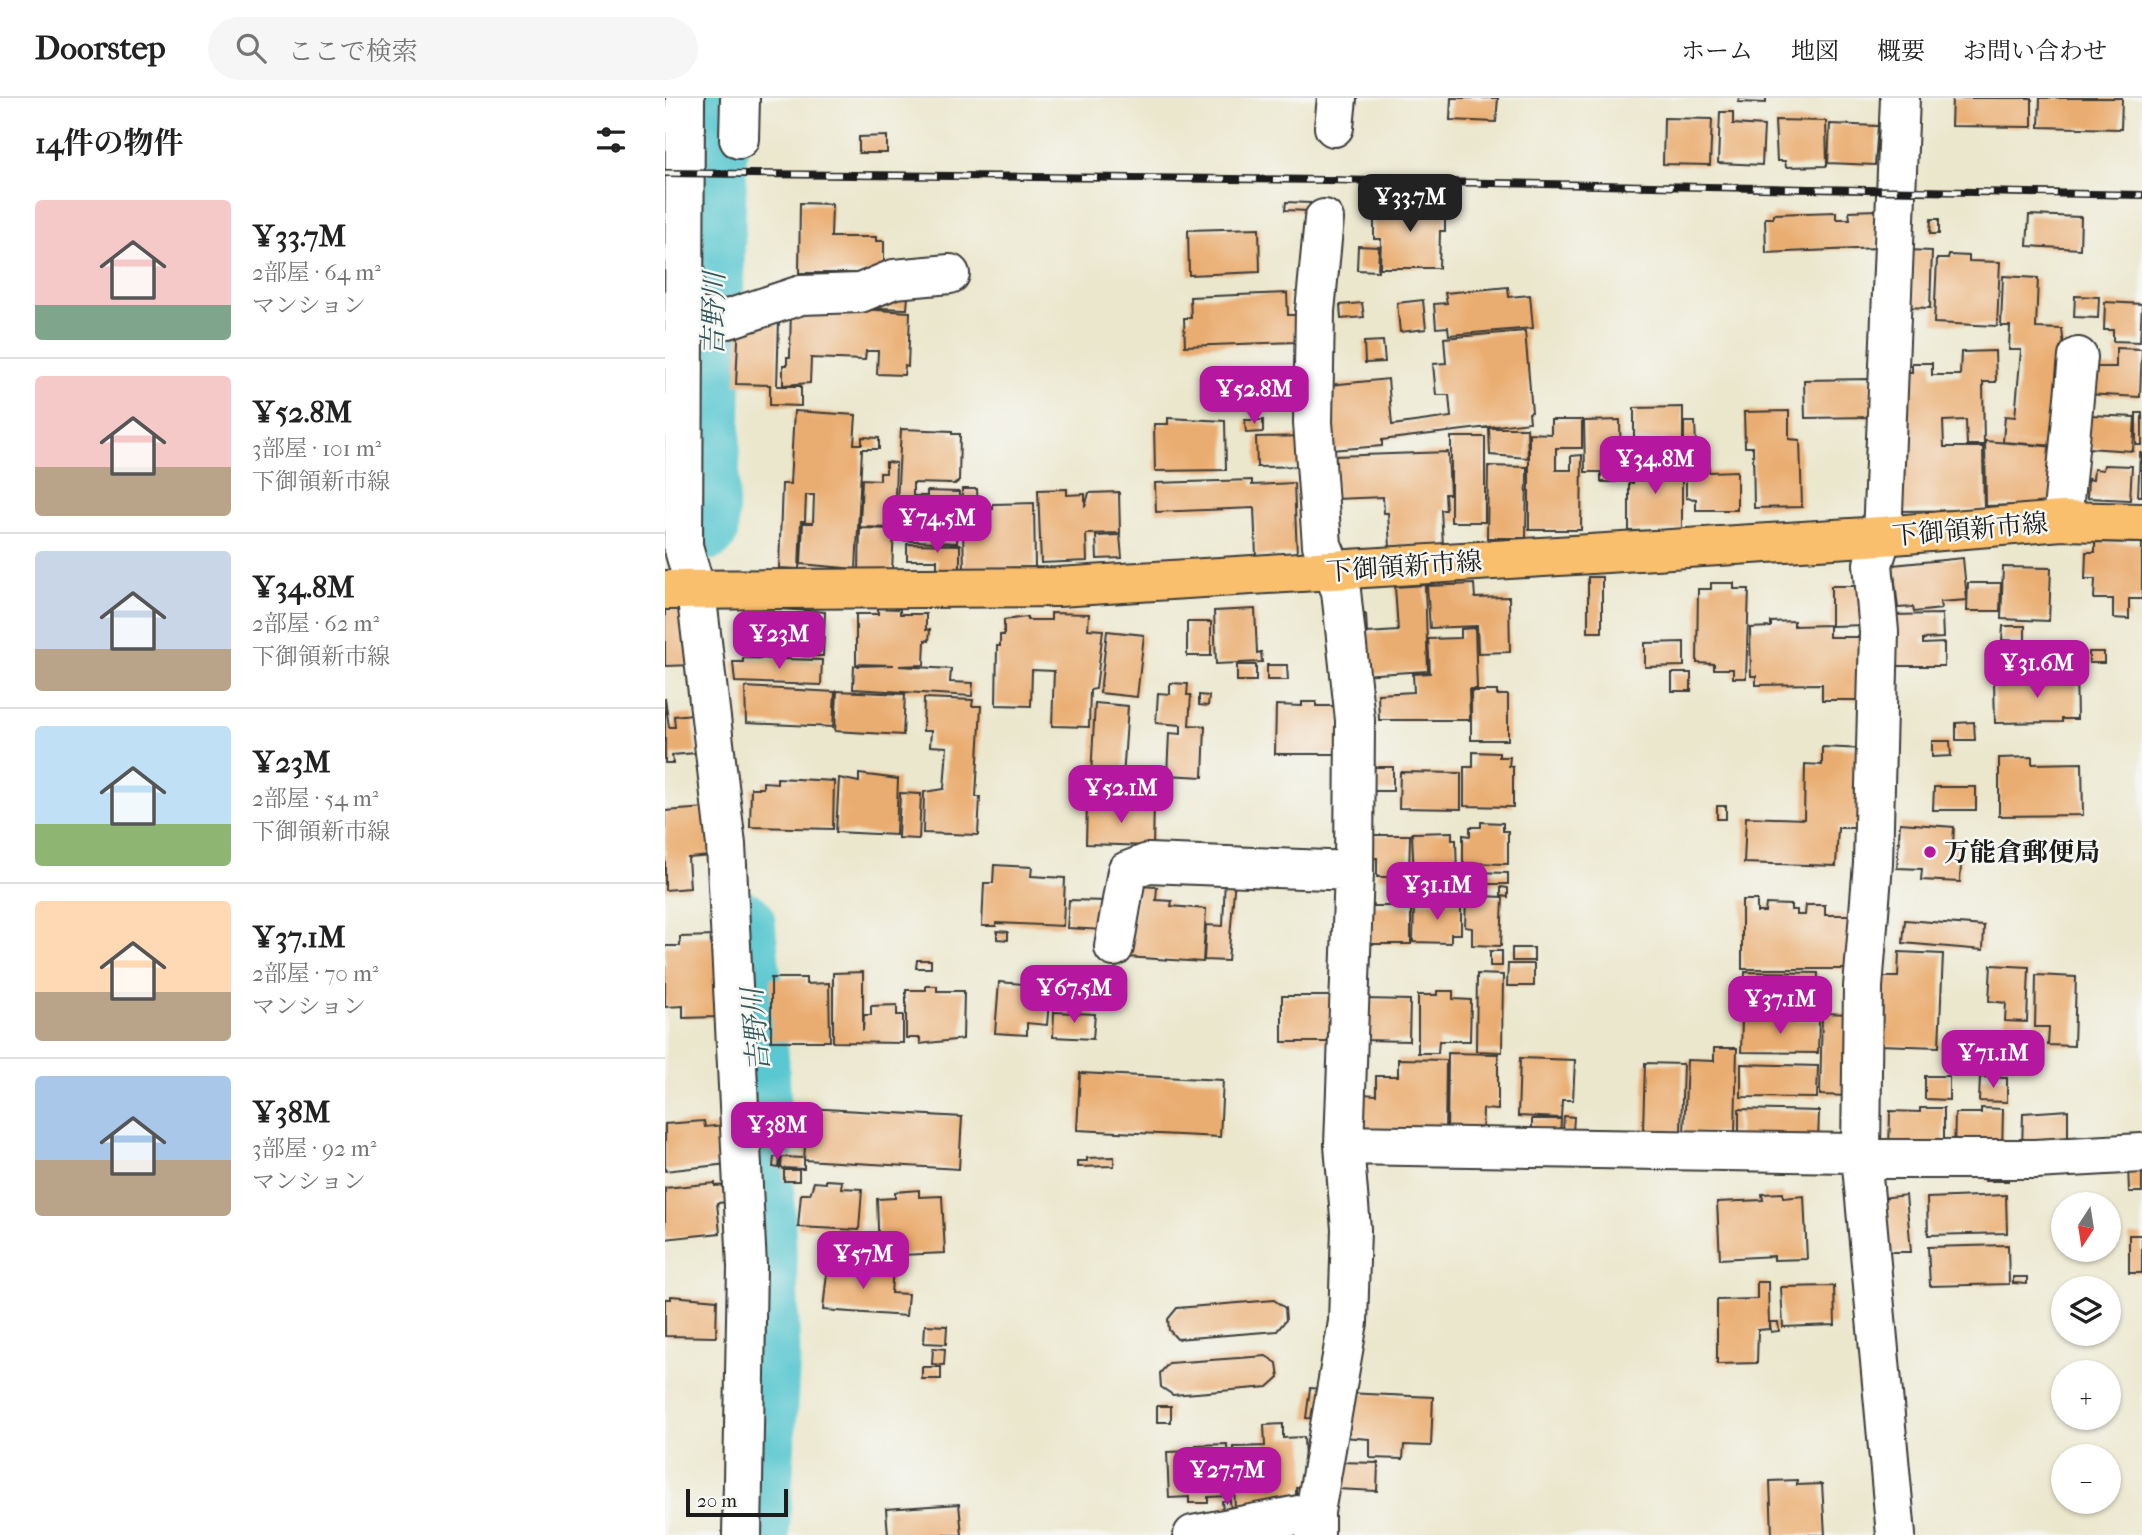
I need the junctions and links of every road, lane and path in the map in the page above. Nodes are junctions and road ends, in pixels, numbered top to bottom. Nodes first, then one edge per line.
1 (685, 98) edge
2 (740, 98) edge
3 (1900, 98) edge
4 (674, 138) edge
5 (739, 139) dead end
6 (1324, 219) dead end
7 (950, 274) dead end
8 (704, 318) junction
9 (2078, 357) dead end
10 (2061, 522) junction
11 (2142, 523) edge
12 (1882, 536) junction
13 (1333, 571) junction
14 (681, 590) edge
15 (1354, 871) junction
16 (1114, 947) dead end
17 (1344, 1145) junction
18 (2142, 1153) edge
19 (1861, 1155) junction
20 (1315, 1523) edge
21 (743, 1535) edge
22 (1193, 1535) edge
23 (1896, 1535) edge

1 - 4 street
2 - 5 street
3 - 12 street
4 - 8 street
6 - 13 street
7 - 8 street
8 - 14 street
9 - 10 street
10 - 11 main road, 下御領新市線
10 - 12 main road, 下御領新市線
12 - 13 main road, 下御領新市線
12 - 19 street
13 - 14 main road, 下御領新市線
13 - 15 street
14 - 21 street
15 - 16 street
15 - 17 street
17 - 19 street
17 - 20 street
18 - 19 street
19 - 23 street
20 - 22 street

